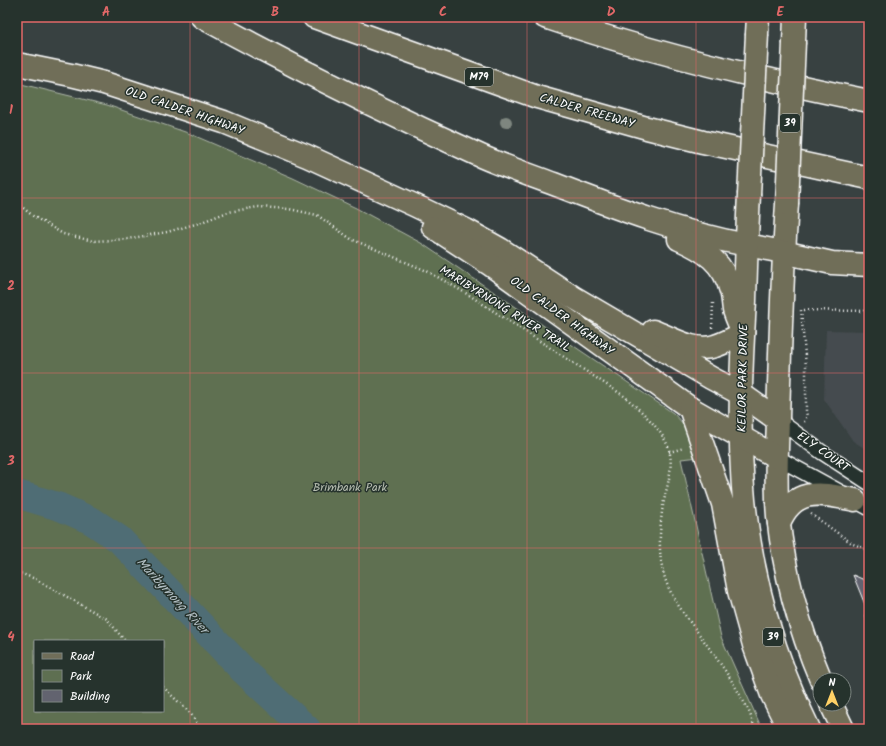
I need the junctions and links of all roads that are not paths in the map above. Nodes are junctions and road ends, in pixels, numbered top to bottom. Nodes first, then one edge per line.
1 (202, 17) edge
2 (314, 17) edge
3 (545, 17) edge
4 (795, 17) edge
5 (758, 26) edge
6 (17, 64) edge
7 (869, 101) edge
8 (348, 175) junction
9 (869, 178) edge
10 (601, 203) junction
11 (747, 245) junction
12 (783, 252) junction
13 (869, 265) edge
14 (573, 296) junction
15 (743, 333) junction
16 (741, 394) junction
17 (690, 408) junction
18 (778, 420) junction
19 (741, 437) junction
20 (776, 456) junction
21 (869, 483) edge
22 (862, 504) edge
23 (779, 523) junction
24 (818, 672) edge
25 (835, 712) edge
26 (789, 729) edge
27 (809, 729) edge
28 (843, 729) edge

1 - 10 main road
2 - 9 main road, CALDER FREEWAY / M79
3 - 7 main road
4 - 12 main road, 39, bridge
5 - 11 main road, KEILOR PARK DRIVE / 39, bridge
6 - 8 main road, OLD CALDER HIGHWAY
8 - 14 main road, OLD CALDER HIGHWAY
8 - 17 main road, OLD CALDER HIGHWAY
10 - 11 main road
10 - 15 main road
11 - 12 main road
11 - 15 main road, KEILOR PARK DRIVE / 39
12 - 13 main road
12 - 18 main road, 39
14 - 15 main road
14 - 16 main road, OLD CALDER HIGHWAY
15 - 16 main road, KEILOR PARK DRIVE / 39
16 - 18 main road, OLD CALDER HIGHWAY
16 - 19 main road, KEILOR PARK DRIVE / 39
17 - 19 main road, OLD CALDER HIGHWAY
17 - 26 main road
18 - 20 main road, 39
18 - 21 street, ELY COURT
19 - 20 main road, OLD CALDER HIGHWAY
19 - 27 main road, KEILOR PARK DRIVE / 39
20 - 22 street, ELY COURT
20 - 23 main road, 39
22 - 23 main road
23 - 24 main road, 39
25 - 28 main road

